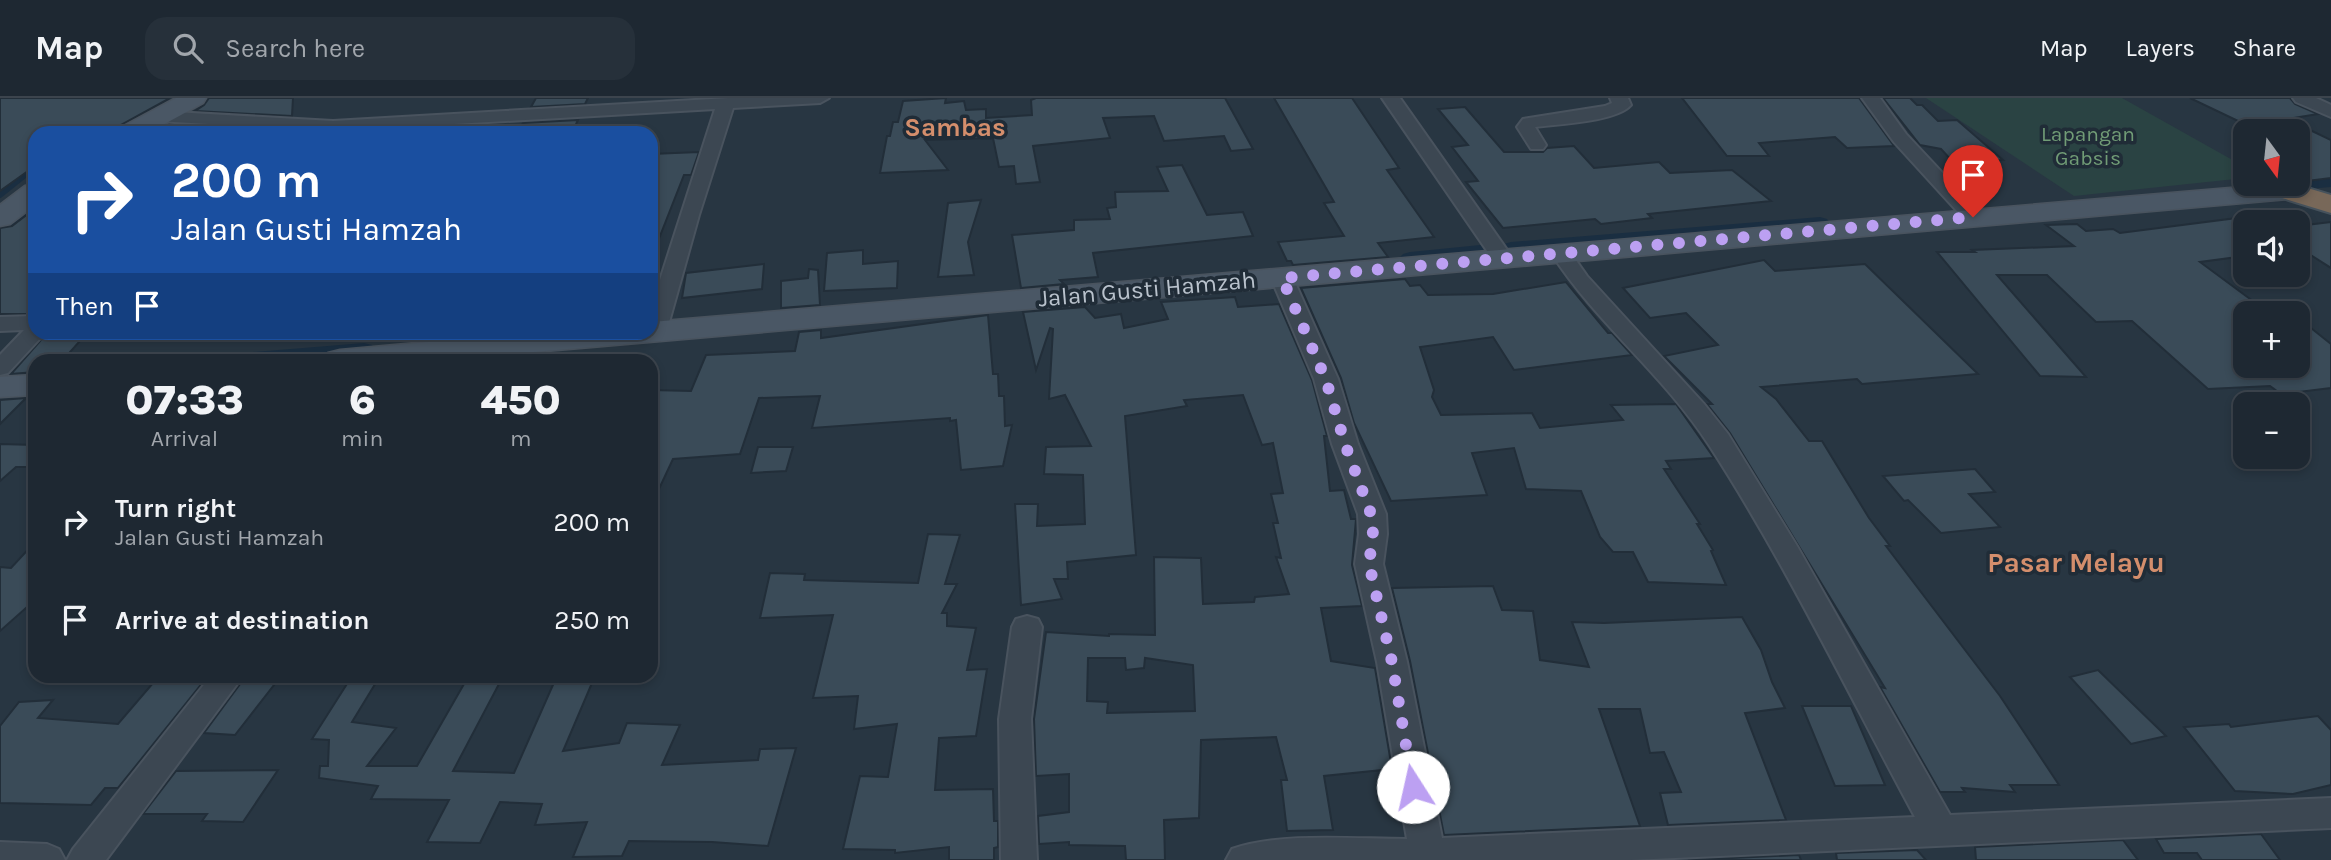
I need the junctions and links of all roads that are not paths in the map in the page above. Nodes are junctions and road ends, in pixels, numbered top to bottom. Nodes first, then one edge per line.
1 (194, 98) edge
2 (820, 98) edge
3 (1391, 98) edge
4 (1619, 98) edge
5 (1871, 98) edge
6 (2302, 98) edge
7 (725, 105) junction
8 (2331, 111) edge
9 (157, 116) junction
10 (141, 126) edge
11 (258, 126) edge
12 (345, 126) edge
13 (1537, 145) dead end
14 (2331, 187) edge
15 (2310, 189) edge
16 (2233, 196) edge
17 (2305, 196) edge
18 (28, 197) edge
19 (2331, 204) edge
20 (1973, 217) junction
21 (0, 218) edge
22 (1560, 253) junction
23 (1501, 257) junction
24 (1282, 278) junction
25 (28, 323) edge
26 (658, 323) edge
27 (0, 324) edge
28 (658, 333) edge
29 (28, 339) edge
30 (488, 340) edge
31 (440, 342) edge
32 (373, 354) edge
33 (0, 368) edge
34 (28, 385) edge
35 (0, 387) edge
36 (1027, 627) dead end
37 (223, 683) edge
38 (2331, 813) edge
39 (2153, 821) joint
40 (2108, 822) joint
41 (1941, 832) junction
42 (1428, 854) junction
43 (0, 857) edge
44 (47, 860) edge
45 (85, 860) edge
46 (1019, 860) edge
47 (1244, 860) edge

1 - 9 street
2 - 7 street
3 - 23 street
4 - 13 street
5 - 20 street
6 - 8 street
7 - 12 street
7 - 26 street
9 - 10 street
9 - 11 street
14 - 15 highway
16 - 20 street, Jalan Gusti Hamzah
17 - 19 highway
18 - 21 street
20 - 22 street, Jalan Gusti Hamzah
22 - 23 street, Jalan Gusti Hamzah
22 - 41 street
23 - 24 street, Jalan Gusti Hamzah
24 - 28 street, Jalan Gusti Hamzah
24 - 42 street
25 - 27 street
29 - 33 street
30 - 31 street, Jalan Gusti Hamzah
31 - 32 street, Jalan Gusti Hamzah
34 - 35 street
36 - 46 street
37 - 45 street
38 - 39 street
39 - 40 street
40 - 41 street
41 - 42 street
42 - 47 street
43 - 44 street

